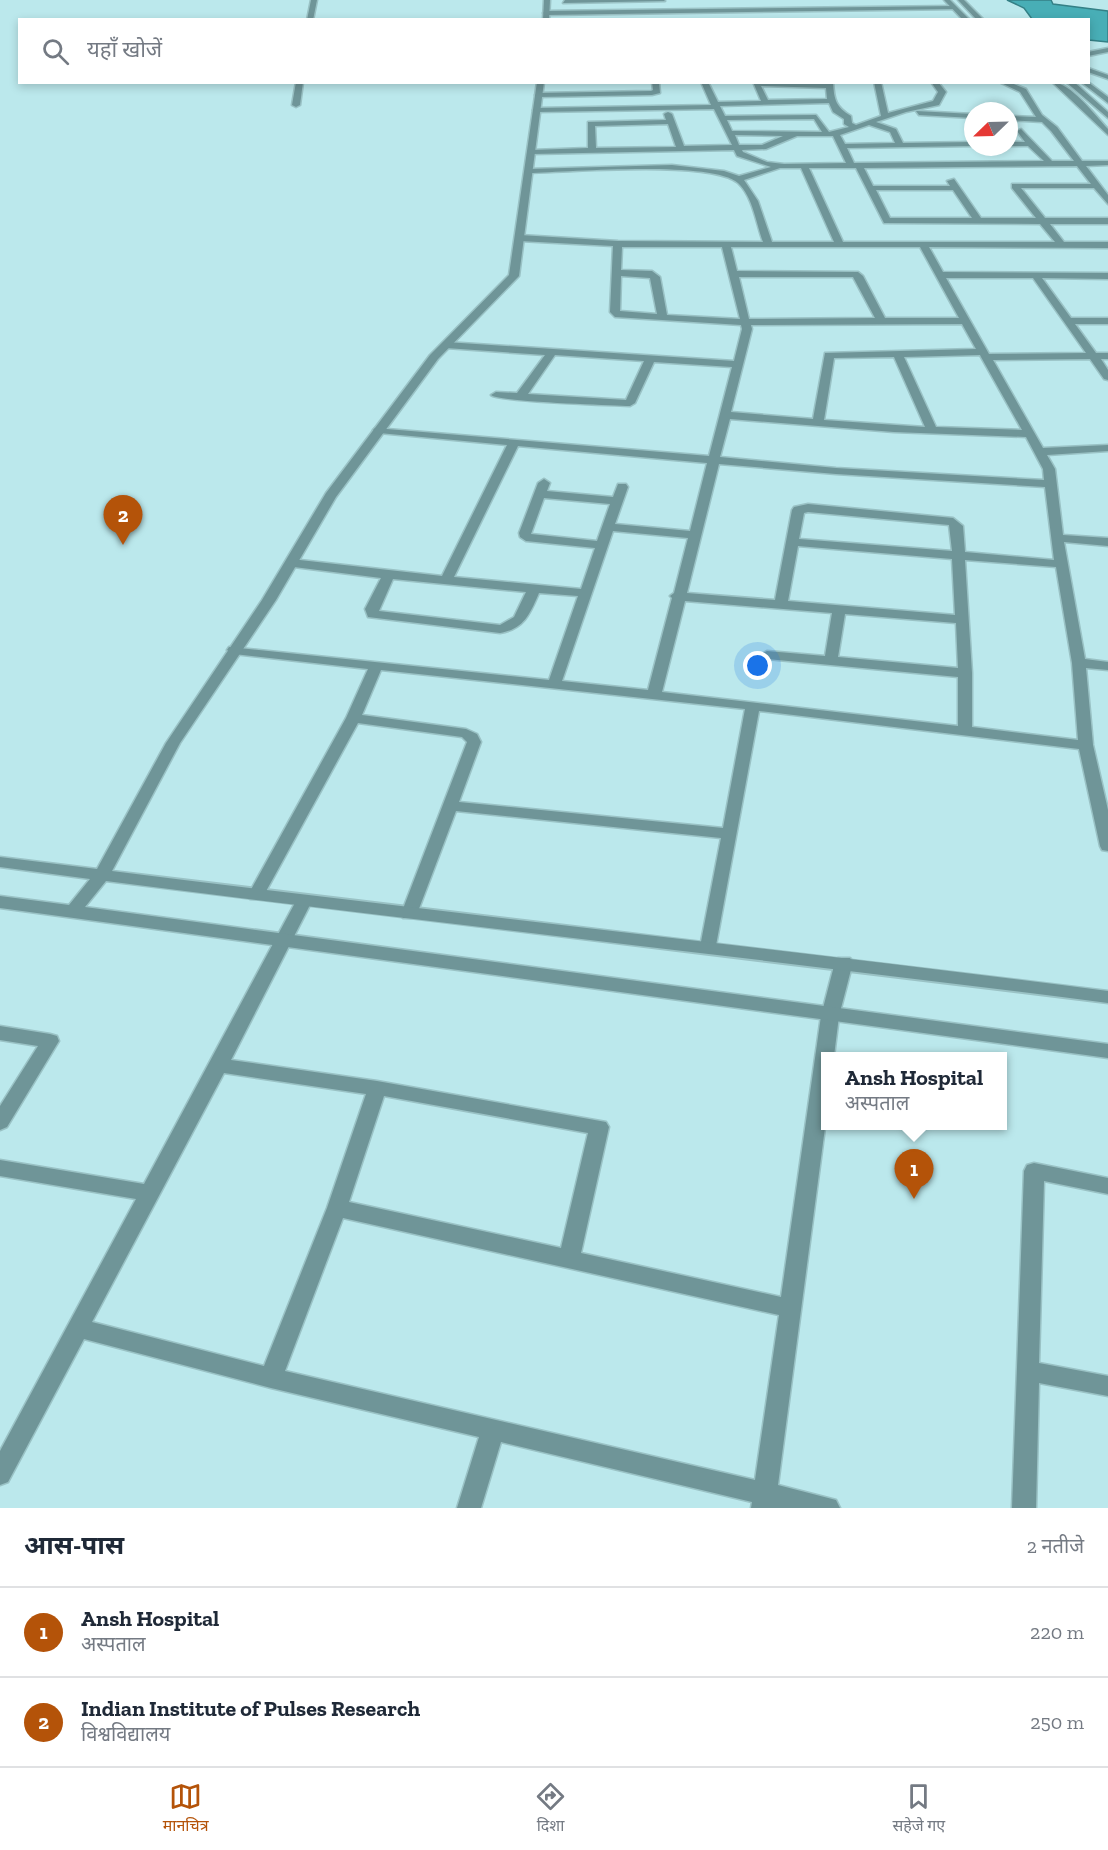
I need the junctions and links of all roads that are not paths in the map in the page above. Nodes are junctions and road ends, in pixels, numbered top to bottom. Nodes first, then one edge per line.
1 (314, 0) edge
2 (662, 0) edge
3 (854, 0) edge
4 (929, 0) edge
5 (947, 0) edge
6 (961, 0) edge
7 (547, 1) edge
8 (786, 2) dead end
9 (891, 8) junction
10 (937, 8) junction
11 (955, 8) junction
12 (804, 9) junction
13 (824, 9) junction
14 (862, 9) junction
15 (668, 11) junction
16 (546, 16) edge
17 (839, 17) dead end
18 (310, 18) edge
19 (671, 18) edge
20 (810, 18) edge
21 (901, 18) edge
22 (965, 18) edge
23 (979, 18) edge
24 (1108, 50) edge
25 (1090, 53) edge
26 (1108, 58) edge
27 (1090, 70) edge
28 (1108, 77) edge
29 (300, 84) edge
30 (656, 84) edge
31 (705, 84) edge
32 (760, 84) edge
33 (829, 84) edge
34 (877, 84) edge
35 (936, 84) edge
36 (1007, 84) edge
37 (1058, 84) edge
38 (1071, 84) edge
39 (1086, 84) edge
40 (540, 89) edge
41 (831, 101) junction
42 (1108, 101) edge
43 (766, 102) junction
44 (296, 105) dead end
45 (715, 105) junction
46 (666, 108) junction
47 (537, 110) junction
48 (896, 112) junction
49 (885, 116) junction
50 (964, 116) edge
51 (1108, 116) edge
52 (771, 117) junction
53 (721, 118) junction
54 (1018, 119) edge
55 (1043, 120) junction
56 (671, 122) junction
57 (868, 122) junction
58 (855, 127) junction
59 (1021, 131) dead end
60 (780, 132) junction
61 (729, 133) junction
62 (797, 133) junction
63 (1108, 133) edge
64 (831, 134) junction
65 (897, 136) junction
66 (908, 136) dead end
67 (964, 144) edge
68 (1018, 144) edge
69 (1030, 144) junction
70 (900, 145) junction
71 (841, 146) junction
72 (681, 149) junction
73 (592, 151) junction
74 (532, 152) junction
75 (733, 156) junction
76 (1049, 162) junction
77 (1077, 163) junction
78 (1108, 163) edge
79 (784, 166) junction
80 (804, 166) junction
81 (856, 167) junction
82 (692, 169) junction
83 (529, 171) junction
84 (739, 179) junction
85 (1095, 186) junction
86 (871, 189) junction
87 (1108, 201) edge
88 (978, 221) junction
89 (1043, 221) junction
90 (1108, 221) edge
91 (520, 238) junction
92 (618, 244) junction
93 (768, 244) junction
94 (840, 244) junction
95 (726, 245) junction
96 (923, 245) junction
97 (1062, 245) junction
98 (1108, 245) edge
99 (618, 273) junction
100 (733, 274) junction
101 (940, 275) junction
102 (1036, 276) junction
103 (1108, 276) edge
104 (663, 318) junction
105 (881, 321) junction
106 (965, 321) junction
107 (1068, 321) junction
108 (1108, 321) edge
109 (746, 322) junction
110 (446, 345) junction
111 (552, 352) junction
112 (898, 354) junction
113 (984, 354) junction
114 (1093, 356) junction
115 (1108, 356) edge
116 (651, 358) junction
117 (738, 364) junction
118 (1108, 377) edge
119 (496, 395) dead end
120 (520, 397) junction
121 (724, 415) junction
122 (818, 423) junction
123 (379, 430) junction
124 (932, 430) junction
125 (1029, 434) junction
126 (514, 443) junction
127 (1108, 448) edge
128 (1039, 452) junction
129 (712, 461) junction
130 (1050, 484) junction
131 (622, 487) dead end
132 (618, 501) junction
133 (609, 527) junction
134 (693, 535) junction
135 (1057, 538) junction
136 (792, 542) junction
137 (1108, 542) edge
138 (602, 545) junction
139 (958, 556) junction
140 (291, 563) junction
141 (1062, 564) junction
142 (389, 575) junction
143 (446, 580) junction
144 (534, 588) junction
145 (584, 593) junction
146 (677, 596) junction
147 (781, 605) junction
148 (839, 610) junction
149 (962, 620) junction
150 (234, 650) junction
151 (766, 655) dead end
152 (831, 660) junction
153 (1079, 663) junction
154 (376, 666) junction
155 (1108, 666) edge
156 (964, 673) junction
157 (554, 686) junction
158 (654, 696) junction
159 (753, 706) junction
160 (353, 718) junction
161 (965, 731) junction
162 (1086, 745) junction
163 (451, 806) junction
164 (729, 834) junction
165 (1107, 837) edge
166 (0, 862) edge
167 (102, 875) junction
168 (256, 895) junction
169 (304, 901) junction
170 (0, 902) edge
171 (73, 911) junction
172 (409, 914) junction
173 (286, 938) junction
174 (709, 947) junction
175 (844, 962) junction
176 (1108, 997) edge
177 (830, 1016) junction
178 (0, 1033) edge
179 (1108, 1051) edge
180 (825, 1052) edge
181 (219, 1065) junction
182 (821, 1083) edge
183 (377, 1088) junction
184 (0, 1122) edge
185 (0, 1168) edge
186 (1108, 1186) edge
187 (150, 1193) junction
188 (337, 1208) junction
189 (569, 1258) junction
190 (791, 1308) junction
191 (78, 1328) junction
192 (1030, 1371) junction
193 (271, 1378) junction
194 (1108, 1386) edge
195 (493, 1429) junction
196 (0, 1474) edge
197 (764, 1500) edge
198 (469, 1508) edge
199 (828, 1508) edge
200 (1024, 1508) edge

1 - 18 street
2 - 7 street
2 - 15 street
3 - 14 street
4 - 10 street
5 - 11 street
6 - 23 street
7 - 16 street
8 - 12 street
9 - 10 street
9 - 14 street
9 - 21 street
10 - 11 street
11 - 22 street
12 - 13 street
12 - 15 street
12 - 20 street
13 - 14 street
13 - 17 street
15 - 16 street
15 - 19 street
24 - 25 street
25 - 26 street
27 - 28 street
29 - 44 street
30 - 40 street
31 - 45 street
32 - 43 street
33 - 41 street
34 - 49 street
35 - 48 street
36 - 55 street
37 - 63 street
38 - 51 street
39 - 42 street
40 - 47 street
41 - 43 street
41 - 58 street
43 - 45 street
45 - 46 street
45 - 53 street
46 - 47 street
46 - 56 street
47 - 74 street
48 - 49 street
48 - 50 street
49 - 57 street
52 - 53 street
52 - 60 street
52 - 64 street
53 - 61 street
54 - 55 street
55 - 77 street
56 - 72 street
56 - 73 street
57 - 58 street
57 - 65 street
58 - 64 street
59 - 69 street
60 - 61 street
60 - 62 street
61 - 75 street
62 - 64 street
62 - 75 street
64 - 71 street
65 - 66 street
65 - 70 street
67 - 70 street
68 - 69 street
69 - 76 street
70 - 71 street
71 - 81 street
72 - 73 street
72 - 75 street
73 - 74 street
74 - 83 street
75 - 79 street
75 - 82 street
76 - 77 street
76 - 81 street
77 - 78 street
77 - 85 street
79 - 80 street
79 - 84 street
80 - 81 street
80 - 94 street
81 - 86 street
82 - 83 street
82 - 84 street
83 - 91 street
84 - 93 street
85 - 87 street
85 - 89 street
86 - 88 street
86 - 88 street
88 - 89 street
89 - 90 street
89 - 97 street
91 - 92 street
91 - 110 street
92 - 95 street
92 - 99 street
93 - 94 street
93 - 95 street
94 - 96 street
95 - 100 street
96 - 97 street
96 - 101 street
97 - 98 street
99 - 104 street
99 - 104 street
100 - 105 street
100 - 109 street
101 - 102 street
101 - 106 street
102 - 103 street
102 - 107 street
104 - 109 street
105 - 106 street
105 - 109 street
106 - 113 street
107 - 108 street
107 - 114 street
109 - 117 street
110 - 111 street
110 - 123 street
111 - 116 street
111 - 120 street
112 - 113 street
112 - 122 street
112 - 124 street
113 - 114 street
113 - 125 street
114 - 115 street
114 - 118 street
116 - 117 street
116 - 120 street
117 - 121 street
119 - 120 street
121 - 122 street
121 - 129 street
122 - 124 street
123 - 126 street
123 - 140 street
124 - 125 street
125 - 128 street
126 - 129 street
126 - 143 street
127 - 128 street
128 - 130 street
129 - 130 street
129 - 134 street
130 - 135 street
131 - 132 street
132 - 133 street
132 - 138 street
133 - 134 street
133 - 138 street
134 - 146 street
135 - 137 street
135 - 141 street
136 - 139 street
136 - 139 street
136 - 147 street
138 - 145 street
139 - 141 street
139 - 149 street
140 - 142 street
140 - 150 street
141 - 153 street
142 - 143 street
142 - 144 street
143 - 144 street
144 - 145 street
145 - 157 street
146 - 147 street
146 - 158 street
147 - 148 street
148 - 149 street
148 - 152 street
149 - 156 street
150 - 154 street
150 - 167 street
151 - 152 street
152 - 156 street
153 - 155 street
153 - 162 street
154 - 157 street
154 - 160 street
156 - 161 street
157 - 158 street
158 - 159 street
159 - 161 street
159 - 164 street
160 - 163 street
160 - 168 street
161 - 162 street
162 - 165 street
163 - 164 street
163 - 172 street
164 - 174 street
166 - 167 street
167 - 168 street
167 - 171 street
168 - 169 street
169 - 172 street
169 - 173 street
170 - 171 street
171 - 173 street
172 - 174 street
173 - 177 street
173 - 181 street
174 - 175 street
175 - 176 street
175 - 177 street
177 - 179 street
177 - 180 street
178 - 184 street
181 - 183 street
181 - 187 street
182 - 190 street
183 - 188 street
183 - 189 street
185 - 187 street
186 - 192 street
187 - 191 street
188 - 189 street
188 - 193 street
189 - 190 street
190 - 197 street
191 - 193 street
191 - 196 street
192 - 194 street
192 - 200 street
193 - 195 street
195 - 197 street
195 - 198 street
197 - 199 street

